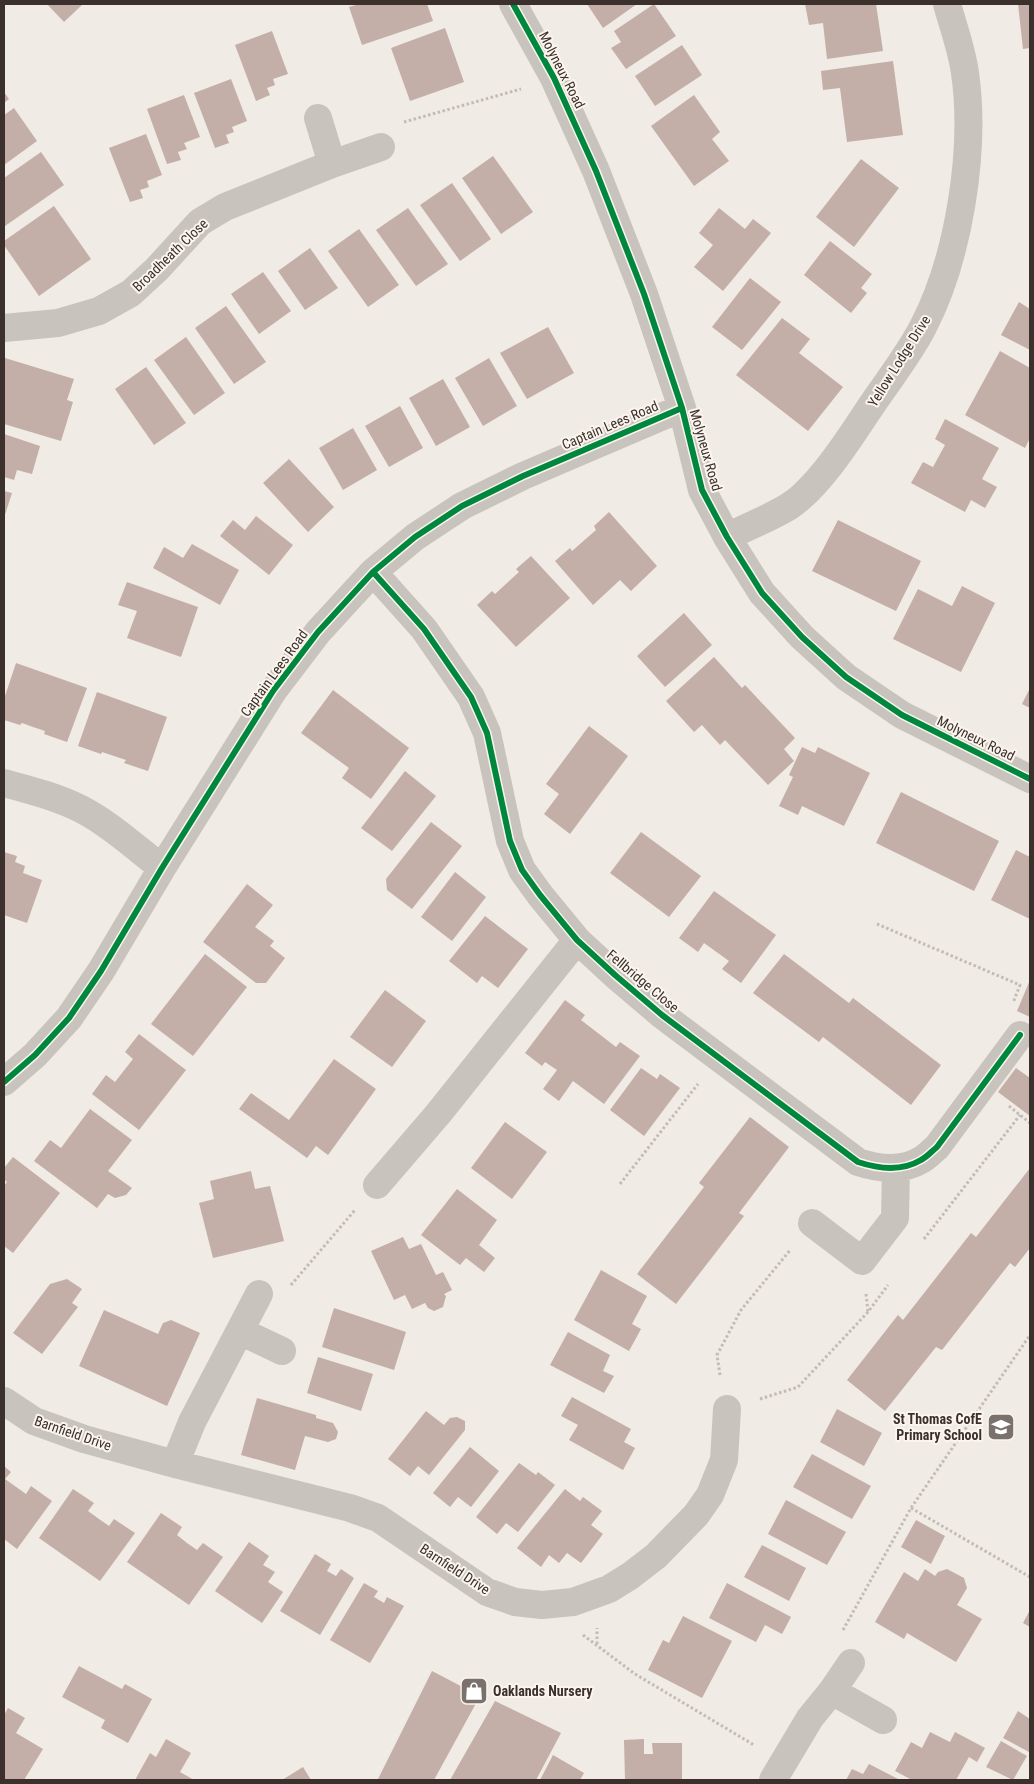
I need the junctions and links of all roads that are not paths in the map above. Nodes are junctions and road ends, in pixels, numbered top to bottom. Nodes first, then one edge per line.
1 (513, 4) edge
2 (947, 4) edge
3 (318, 118) dead end
4 (381, 147) road end
5 (332, 164) junction
6 (4, 328) edge
7 (682, 408) junction
8 (726, 537) junction
9 (373, 572) junction
10 (1030, 779) edge
11 (4, 783) edge
12 (162, 868) junction
13 (577, 940) junction
14 (1020, 1035) road end
15 (4, 1082) edge
16 (896, 1169) junction
17 (377, 1185) road end
18 (812, 1223) road end
19 (259, 1294) road end
20 (240, 1331) junction
21 (282, 1351) dead end
22 (4, 1401) edge
23 (727, 1409) road end
24 (175, 1464) junction
25 (850, 1663) road end
26 (832, 1691) junction
27 (883, 1720) dead end
28 (778, 1771) edge

1 - 7 street, Molyneux Road
2 - 8 street, Yellow Lodge Drive
3 - 5 street
4 - 5 street, Broadheath Close
5 - 6 street, Broadheath Close
7 - 8 street, Molyneux Road
7 - 9 street, Captain Lees Road
8 - 10 street, Molyneux Road
9 - 12 street, Captain Lees Road
9 - 13 street, Fellbridge Close
11 - 12 street
12 - 15 street, Captain Lees Road
13 - 16 street, Fellbridge Close
13 - 17 street
14 - 16 street, Fellbridge Close
16 - 18 street
19 - 20 street
20 - 21 street
20 - 24 street
22 - 24 street, Barnfield Drive
23 - 24 street, Barnfield Drive
25 - 26 street
26 - 27 street
26 - 28 street

